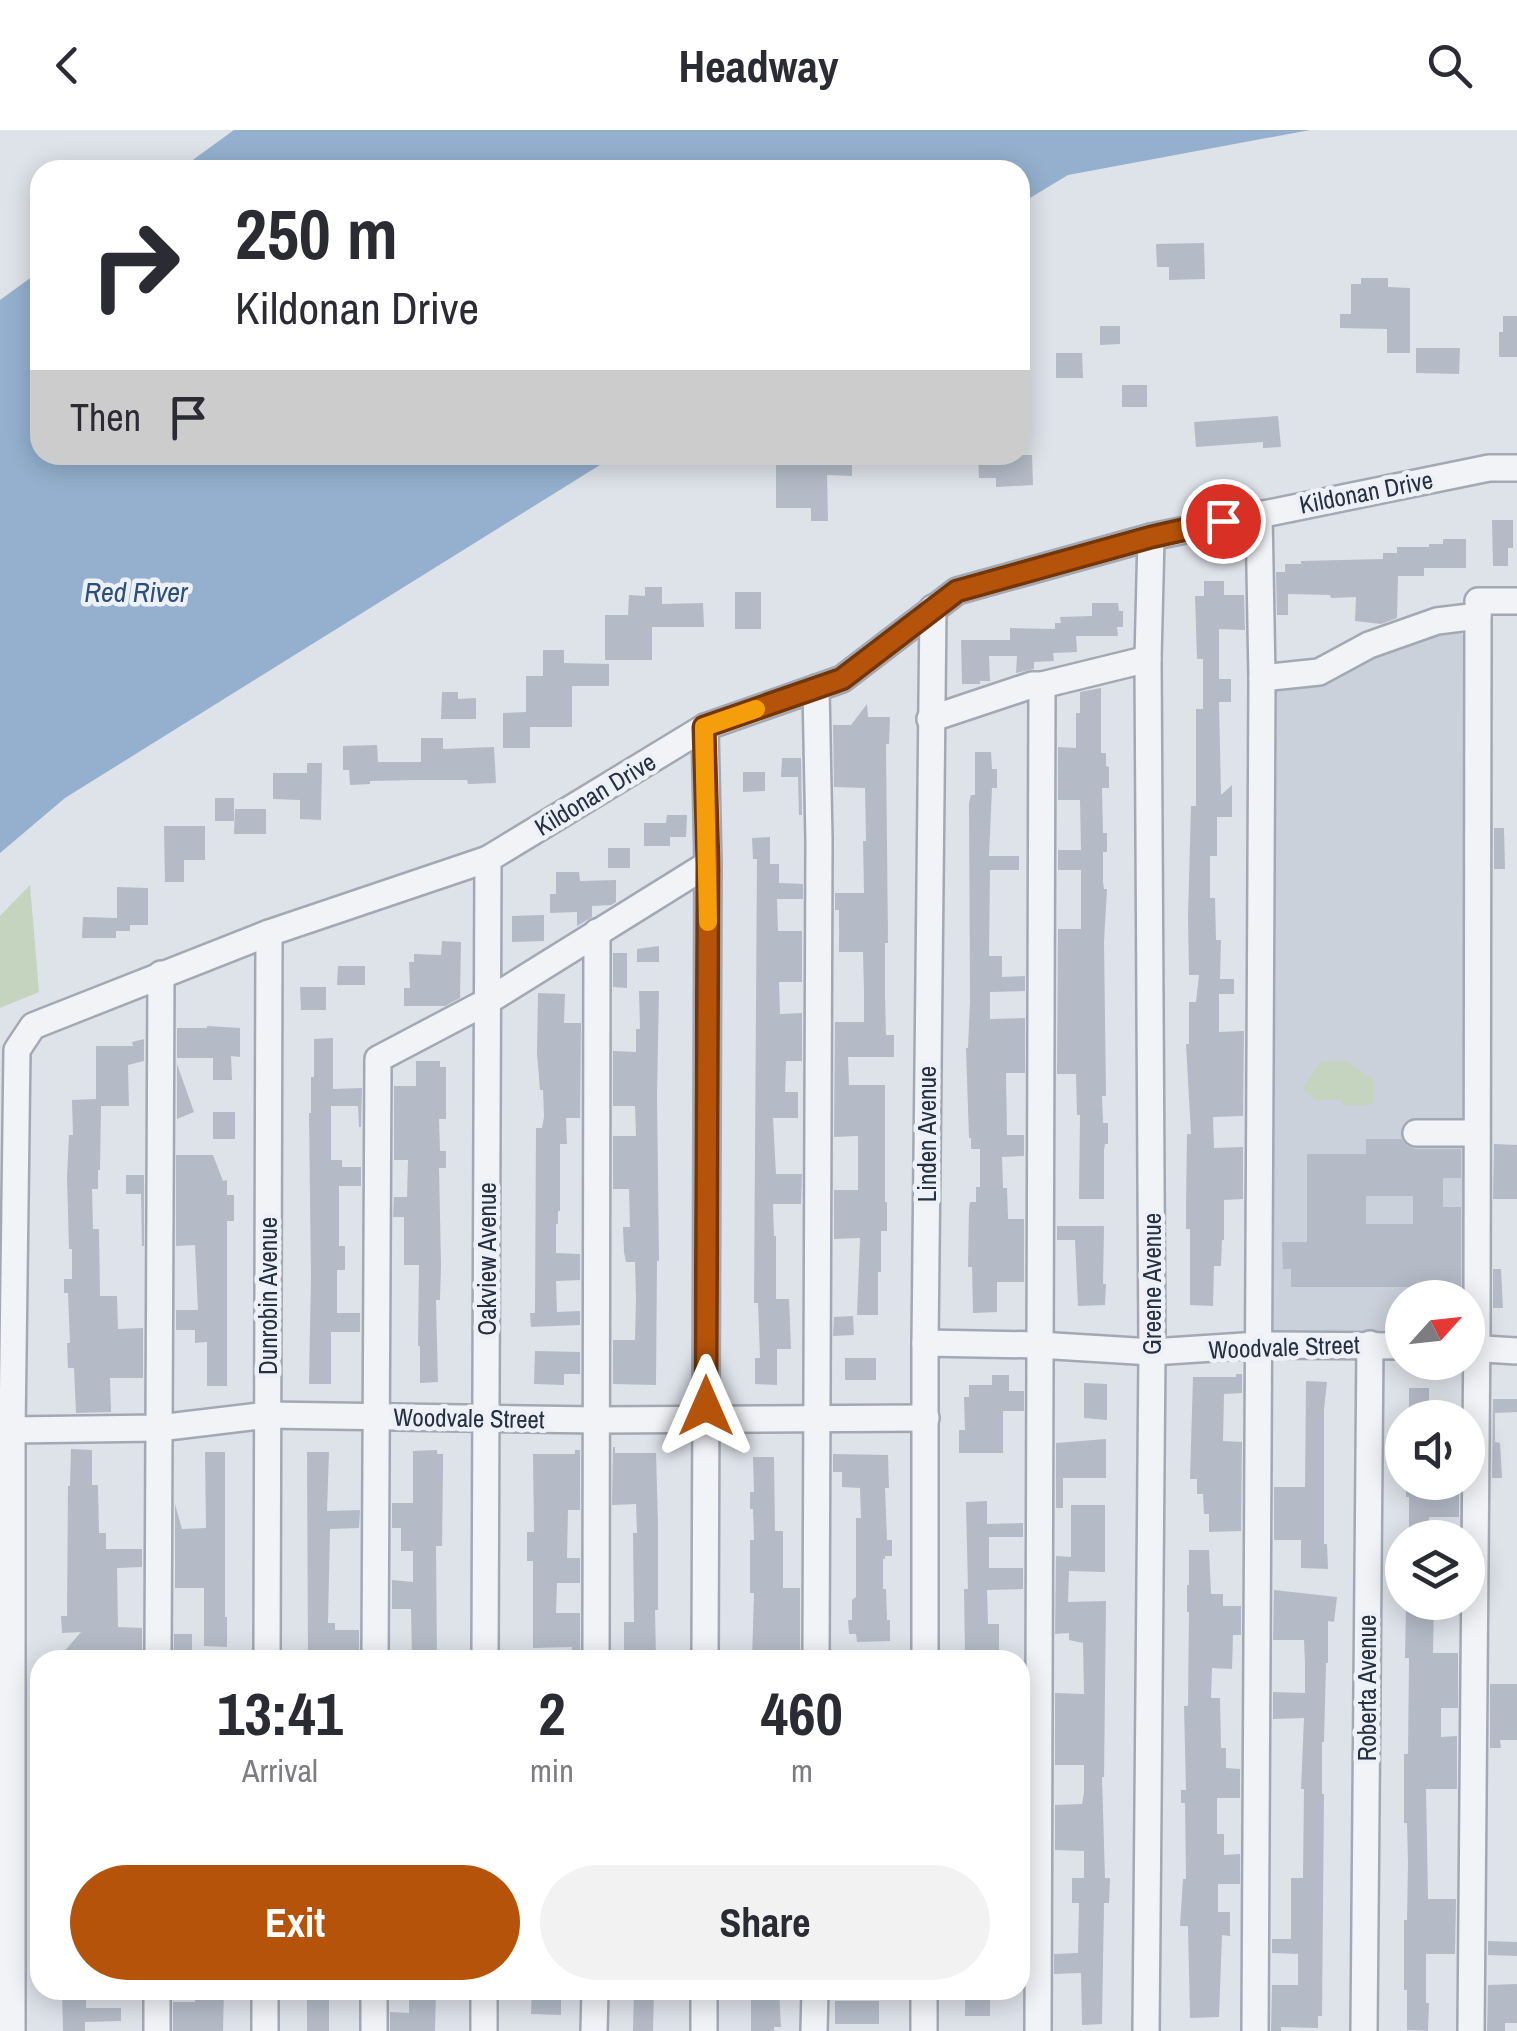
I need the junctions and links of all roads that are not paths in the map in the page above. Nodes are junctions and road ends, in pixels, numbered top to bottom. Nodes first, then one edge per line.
1 (1517, 468) edge
2 (1259, 514) junction
3 (1151, 537) junction
4 (1517, 601) edge
5 (932, 608) junction
6 (1478, 616) junction
7 (1148, 659) junction
8 (1262, 678) junction
9 (1042, 685) junction
10 (816, 688) junction
11 (930, 719) junction
12 (704, 727) junction
13 (488, 859) junction
14 (708, 864) junction
15 (597, 932) junction
16 (270, 933) junction
17 (161, 974) junction
18 (488, 1001) junction
19 (1416, 1133) dead end
20 (1477, 1133) junction
21 (7, 1213) edge
22 (1474, 1280) edge
23 (926, 1343) junction
24 (1370, 1344) junction
25 (1038, 1345) junction
26 (1259, 1345) junction
27 (1385, 1345) edge
28 (1485, 1349) edge
29 (1517, 1351) edge
30 (1152, 1352) junction
31 (1472, 1380) edge
32 (268, 1415) junction
33 (376, 1417) junction
34 (486, 1418) junction
35 (818, 1418) junction
36 (926, 1418) junction
37 (706, 1419) junction
38 (597, 1420) junction
39 (159, 1428) junction
40 (12, 1430) junction
41 (158, 1650) edge
42 (266, 1650) edge
43 (376, 1650) edge
44 (485, 1650) edge
45 (596, 1650) edge
46 (705, 1650) edge
47 (816, 1650) edge
48 (925, 1650) edge
49 (157, 2000) edge
50 (265, 2000) edge
51 (374, 2000) edge
52 (484, 2000) edge
53 (595, 2000) edge
54 (704, 2000) edge
55 (815, 2000) edge
56 (924, 2000) edge
57 (12, 2031) edge
58 (157, 2031) edge
59 (265, 2031) edge
60 (374, 2031) edge
61 (484, 2031) edge
62 (594, 2031) edge
63 (704, 2031) edge
64 (814, 2031) edge
65 (924, 2031) edge
66 (1038, 2031) edge
67 (1146, 2031) edge
68 (1256, 2031) edge
69 (1364, 2031) edge
70 (1471, 2031) edge

1 - 2 street, Kildonan Drive
2 - 3 street, Kildonan Drive
2 - 8 street
3 - 5 street, Kildonan Drive
3 - 7 street, Greene Avenue
4 - 6 street
5 - 10 street, Kildonan Drive
5 - 11 street, Linden Avenue
6 - 8 street
6 - 20 street
7 - 9 street
7 - 30 street, Greene Avenue
8 - 26 street
9 - 11 street
9 - 25 street
10 - 12 street, Kildonan Drive
10 - 35 street
11 - 23 street, Linden Avenue
12 - 13 street, Kildonan Drive
12 - 14 street
13 - 16 street, Kildonan Drive
13 - 18 street, Oakview Avenue
14 - 15 street
14 - 37 street
15 - 18 street
15 - 38 street
16 - 17 street, Kildonan Drive
16 - 32 street, Dunrobin Avenue
17 - 21 street, Kildonan Drive
17 - 39 street
18 - 33 street
18 - 34 street, Oakview Avenue
19 - 20 street
20 - 22 street
21 - 40 street, Kildonan Drive
23 - 25 street, Woodvale Street
23 - 36 street, Linden Avenue
24 - 26 street, Woodvale Street
24 - 27 street, Woodvale Street
24 - 69 street, Roberta Avenue
25 - 30 street, Woodvale Street
25 - 66 street
26 - 30 street, Woodvale Street
26 - 68 street
28 - 29 street
30 - 67 street, Greene Avenue
31 - 70 street
32 - 33 street, Woodvale Street
32 - 39 street, Woodvale Street
32 - 42 street, Dunrobin Avenue
33 - 34 street, Woodvale Street
33 - 43 street
34 - 38 street, Woodvale Street
34 - 44 street, Oakview Avenue
35 - 36 street, Woodvale Street
35 - 37 street, Woodvale Street
35 - 47 street
36 - 48 street, Linden Avenue
37 - 38 street, Woodvale Street
37 - 46 street
38 - 45 street
39 - 40 street, Woodvale Street
39 - 41 street
40 - 57 street, Kildonan Drive
49 - 58 street
50 - 59 street
51 - 60 street
52 - 61 street
53 - 62 street
54 - 63 street
55 - 64 street
56 - 65 street

